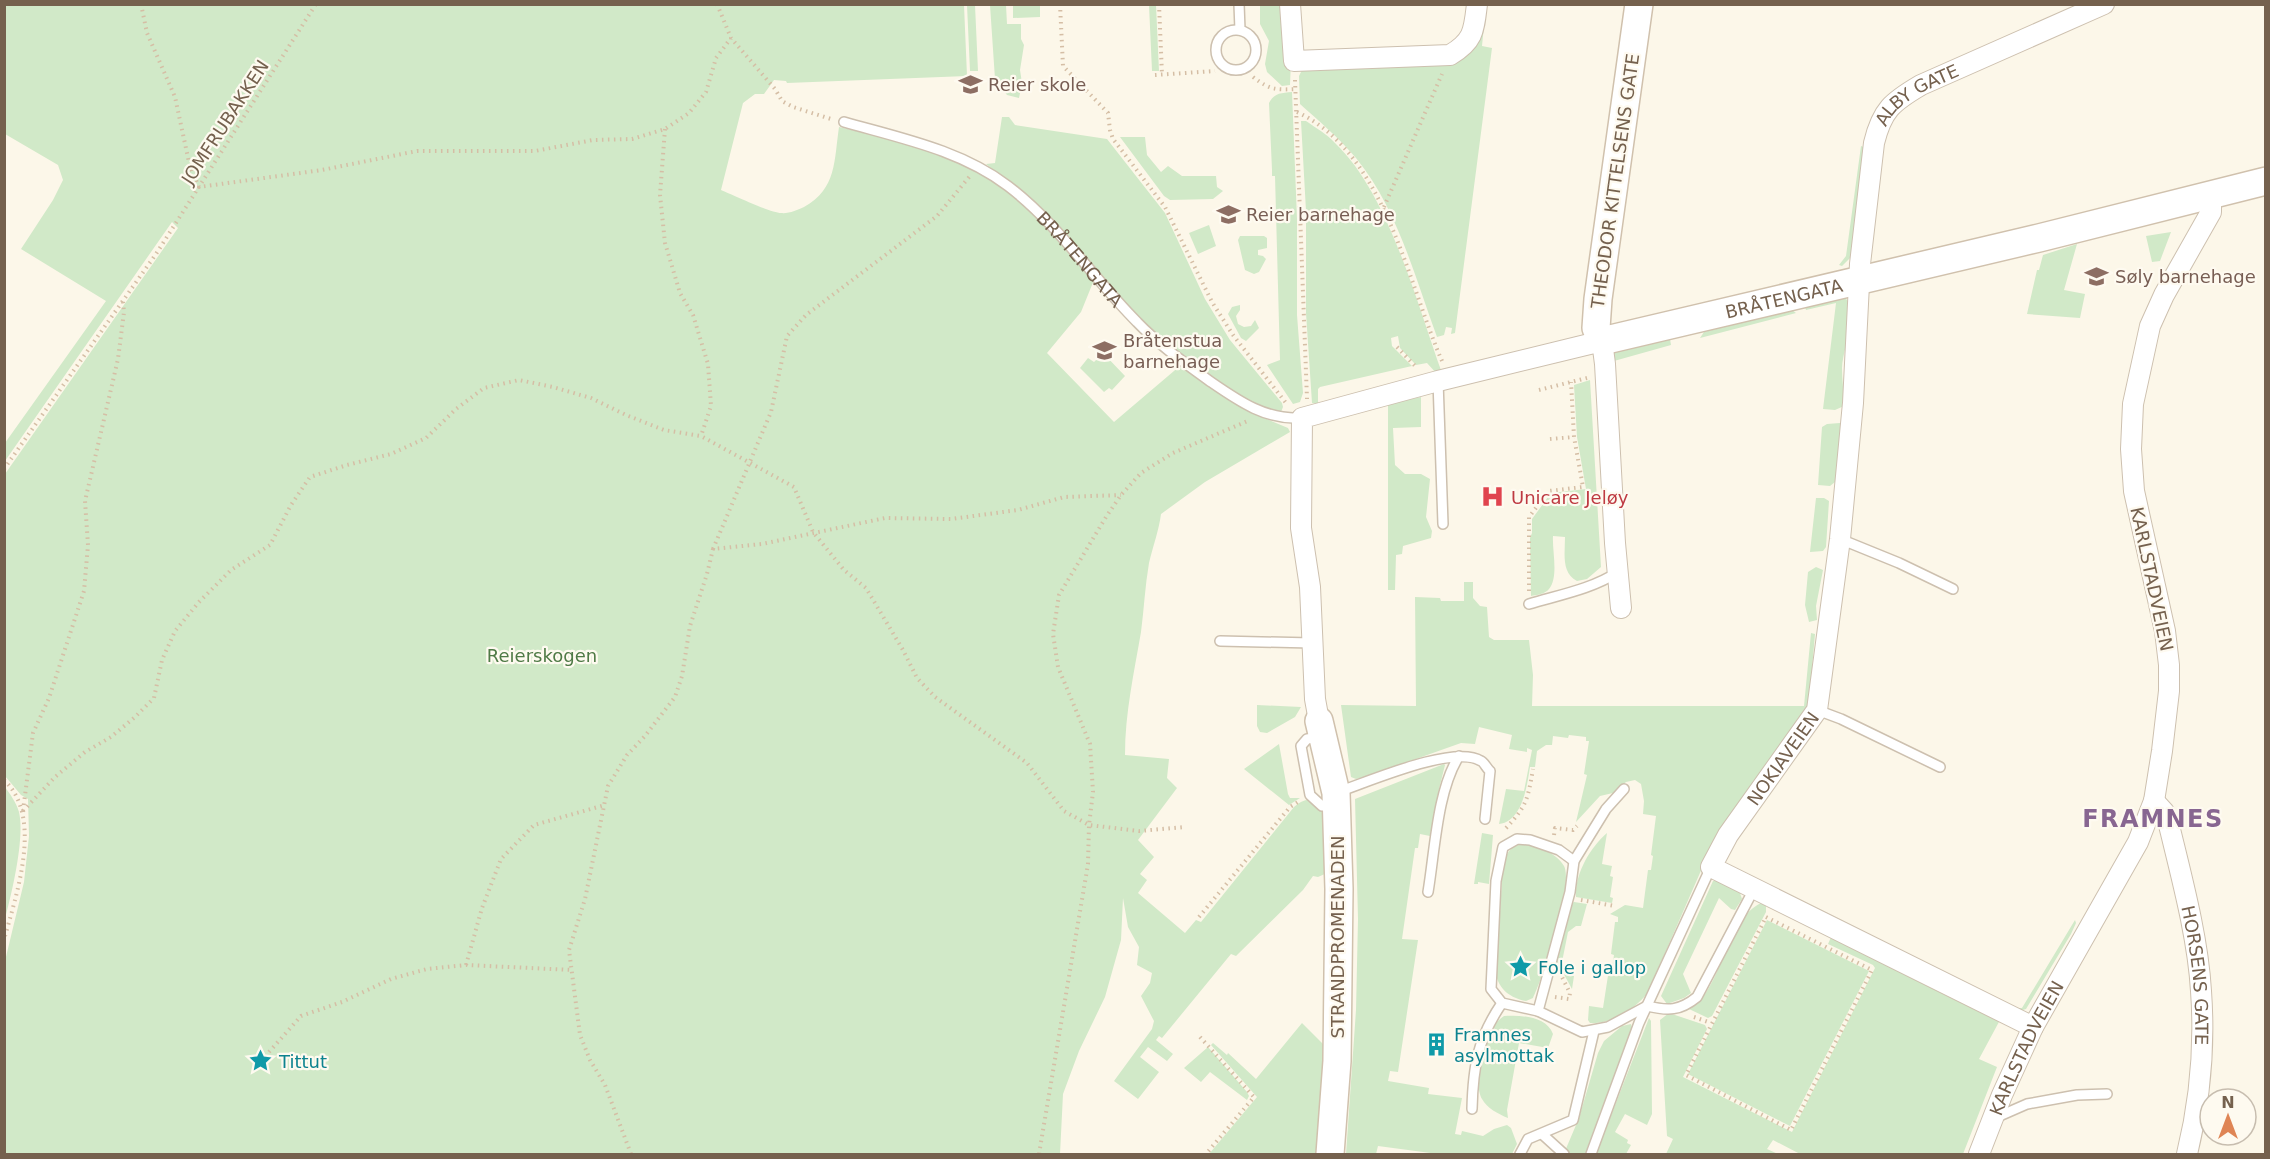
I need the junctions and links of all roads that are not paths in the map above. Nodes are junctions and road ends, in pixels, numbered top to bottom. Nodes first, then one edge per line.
1 (1239, 4) edge
2 (1290, 4) edge
3 (1477, 4) edge
4 (1639, 4) edge
5 (2104, 4) edge
6 (1240, 30) junction
7 (844, 122) road end
8 (2265, 181) edge
9 (2211, 194) junction
10 (1859, 281) junction
11 (1602, 341) junction
12 (1444, 379) junction
13 (1302, 418) junction
14 (1443, 524) dead end
15 (1839, 539) junction
16 (1617, 572) junction
17 (1953, 589) dead end
18 (1529, 604) road end
19 (1621, 608) dead end
20 (1220, 640) dead end
21 (1312, 644) junction
22 (1818, 710) junction
23 (1321, 729) joint
24 (1458, 756) junction
25 (1940, 767) dead end
26 (1624, 789) dead end
27 (1327, 798) junction
28 (2154, 801) junction
29 (1485, 819) dead end
30 (1574, 861) junction
31 (1712, 867) junction
32 (1754, 889) junction
33 (1428, 892) dead end
34 (1502, 1003) junction
35 (1647, 1006) junction
36 (1538, 1011) junction
37 (2033, 1027) junction
38 (1594, 1031) junction
39 (2107, 1094) dead end
40 (1472, 1108) dead end
41 (1993, 1118) junction
42 (1542, 1134) junction
43 (1330, 1155) edge
44 (1520, 1155) edge
45 (1564, 1155) edge
46 (1591, 1155) edge
47 (1979, 1155) edge
48 (2187, 1155) edge

1 - 6 lane
2 - 3 street
4 - 11 street, THEODOR KITTELSENS GATE
5 - 10 street, ALBY GATE
6 - 6 lane
7 - 13 lane, BRÅTENGATA
8 - 9 street, BRÅTENGATA
9 - 10 street, BRÅTENGATA
9 - 28 street, KARLSTADVEIEN
10 - 11 street, BRÅTENGATA
10 - 15 street, NOKIAVEIEN
11 - 12 street, BRÅTENGATA
11 - 16 street, THEODOR KITTELSENS GATE
12 - 13 street, BRÅTENGATA
12 - 14 lane
13 - 21 street
15 - 17 lane
15 - 22 street, NOKIAVEIEN
16 - 18 lane
16 - 19 street, THEODOR KITTELSENS GATE
20 - 21 lane
21 - 23 street
22 - 25 lane
22 - 31 street, NOKIAVEIEN
23 - 27 street, STRANDPROMENADEN
24 - 27 lane
24 - 29 lane
24 - 33 lane
26 - 30 lane
27 - 43 street, STRANDPROMENADEN
28 - 37 street, KARLSTADVEIEN
28 - 48 street, HORSENS GATE
30 - 34 lane
30 - 36 lane
31 - 32 street
31 - 35 lane
32 - 35 lane
32 - 37 street
34 - 36 lane
34 - 40 lane
35 - 38 lane
35 - 46 lane
36 - 38 lane
37 - 41 street, KARLSTADVEIEN
38 - 42 lane
39 - 41 lane
41 - 47 street, KARLSTADVEIEN
42 - 44 lane
42 - 45 lane

